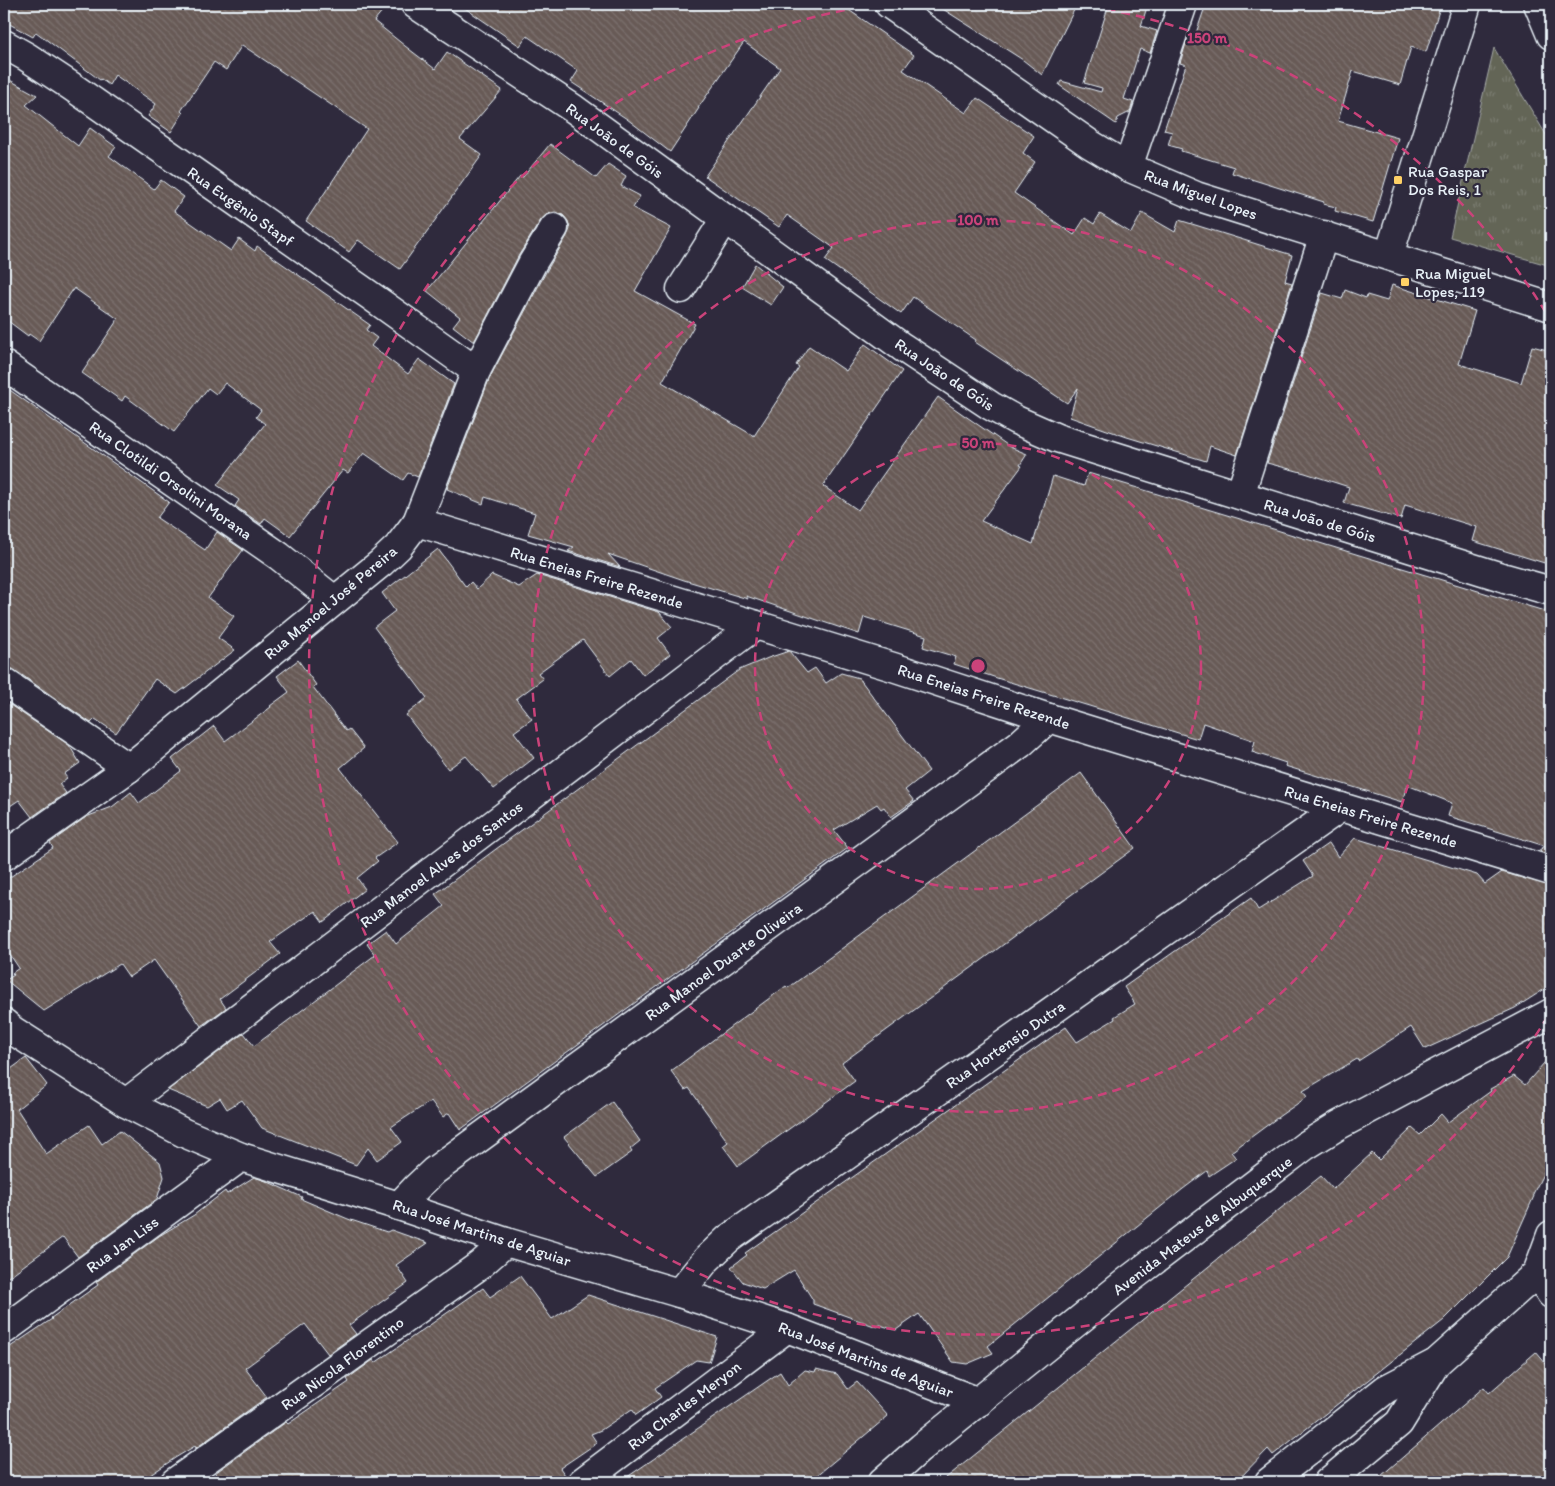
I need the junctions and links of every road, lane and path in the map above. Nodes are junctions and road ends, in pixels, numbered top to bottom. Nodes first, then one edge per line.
1 (415, 4) edge
2 (1183, 4) edge
3 (1467, 4) edge
4 (900, 7) edge
5 (4, 44) edge
6 (1128, 167) junction
7 (726, 219) junction
8 (554, 228) dead end
9 (1324, 235) junction
10 (1389, 255) junction
11 (681, 289) dead end
12 (1551, 307) edge
13 (4, 365) edge
14 (476, 372) junction
15 (1240, 495) junction
16 (417, 522) junction
17 (1551, 591) edge
18 (334, 600) junction
19 (756, 625) junction
20 (4, 682) edge
21 (1049, 718) junction
22 (129, 768) junction
23 (1342, 807) junction
24 (4, 856) edge
25 (1551, 871) edge
26 (1551, 1013) edge
27 (7, 1030) edge
28 (126, 1103) junction
29 (241, 1157) junction
30 (400, 1206) junction
31 (1551, 1235) edge
32 (506, 1242) junction
33 (1544, 1284) edge
34 (679, 1293) junction
35 (787, 1328) junction
36 (4, 1330) edge
37 (1436, 1363) junction
38 (979, 1402) junction
39 (175, 1482) edge
40 (582, 1482) edge
41 (882, 1482) edge
42 (1268, 1482) edge
43 (1328, 1482) edge

1 - 7 street, Rua João de Góis
2 - 6 street
3 - 10 street
4 - 6 street, Rua Miguel Lopes
5 - 14 street, Rua Eugênio Stapf
6 - 9 street, Rua Miguel Lopes
7 - 11 street
7 - 15 street, Rua João de Góis
8 - 14 street, Rua Manoel José Pereira
9 - 10 street, Rua Miguel Lopes
9 - 15 street
10 - 12 street, Rua Miguel Lopes
13 - 18 street, Rua Clotildi Orsolini Morana
14 - 16 street, Rua Manoel José Pereira
15 - 17 street, Rua João de Góis
16 - 18 street, Rua Manoel José Pereira
16 - 19 street, Rua Eneias Freire Rezende
18 - 22 street, Rua Manoel José Pereira
19 - 21 street, Rua Eneias Freire Rezende
19 - 28 street, Rua Manoel Alves dos Santos
20 - 22 street
21 - 23 street, Rua Eneias Freire Rezende
21 - 30 street, Rua Manoel Duarte Oliveira
22 - 24 street, Rua Manoel José Pereira
23 - 25 street, Rua Eneias Freire Rezende
23 - 34 street, Rua Hortensio Dutra
26 - 38 street, Avenida Mateus de Albuquerque
27 - 28 street, Rua José Martins de Aguiar
28 - 29 street, Rua José Martins de Aguiar
29 - 30 street, Rua José Martins de Aguiar
29 - 36 street, Rua Jan Liss
30 - 32 street, Rua José Martins de Aguiar
31 - 33 street
32 - 34 street, Rua José Martins de Aguiar
32 - 39 street, Rua Nicola Florentino
33 - 37 street
34 - 35 street, Rua José Martins de Aguiar
35 - 38 street, Rua José Martins de Aguiar
35 - 40 street, Rua Charles Meryon
37 - 42 street
37 - 43 street
38 - 41 street, Avenida Mateus de Albuquerque

